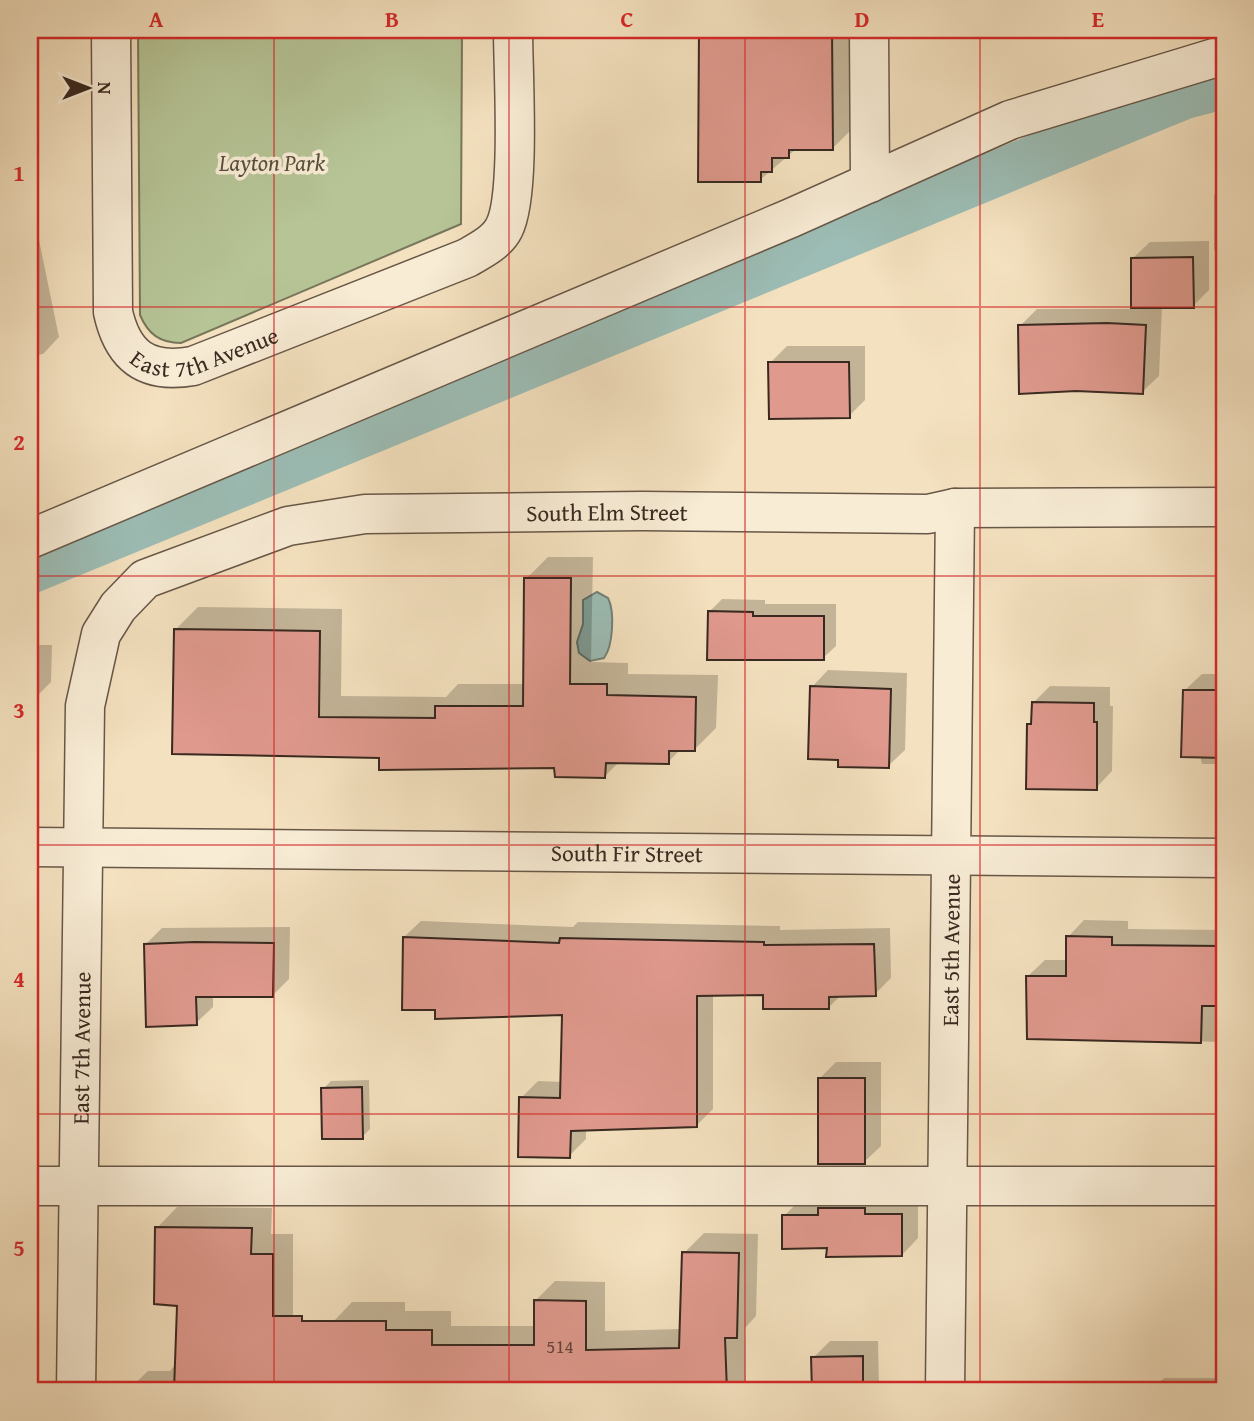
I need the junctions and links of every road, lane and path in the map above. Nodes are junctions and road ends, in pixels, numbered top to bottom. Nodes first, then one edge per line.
1 (111, 30) edge
2 (513, 30) edge
3 (869, 30) edge
4 (1224, 55) edge
5 (870, 183) junction
6 (955, 508) junction
7 (1224, 508) edge
8 (30, 539) edge
9 (85, 706) joint
10 (30, 847) edge
11 (83, 847) junction
12 (951, 857) junction
13 (1224, 858) edge
14 (947, 1184) junction
15 (30, 1186) edge
16 (79, 1186) junction
17 (1224, 1186) edge
18 (76, 1391) edge
19 (945, 1391) edge

1 - 2 street, East 7th Avenue
3 - 5 street
4 - 5 street
5 - 8 street
6 - 7 street, South Elm Street
6 - 9 street, South Elm Street
6 - 12 street, East 5th Avenue
9 - 11 street, East 7th Avenue
10 - 11 street, South Fir Street
11 - 12 street, South Fir Street
11 - 16 street, East 7th Avenue
12 - 13 street, South Fir Street
12 - 14 street, East 5th Avenue
14 - 16 street
14 - 17 street
14 - 19 street, East 5th Avenue
15 - 16 street
16 - 18 street, East 7th Avenue

